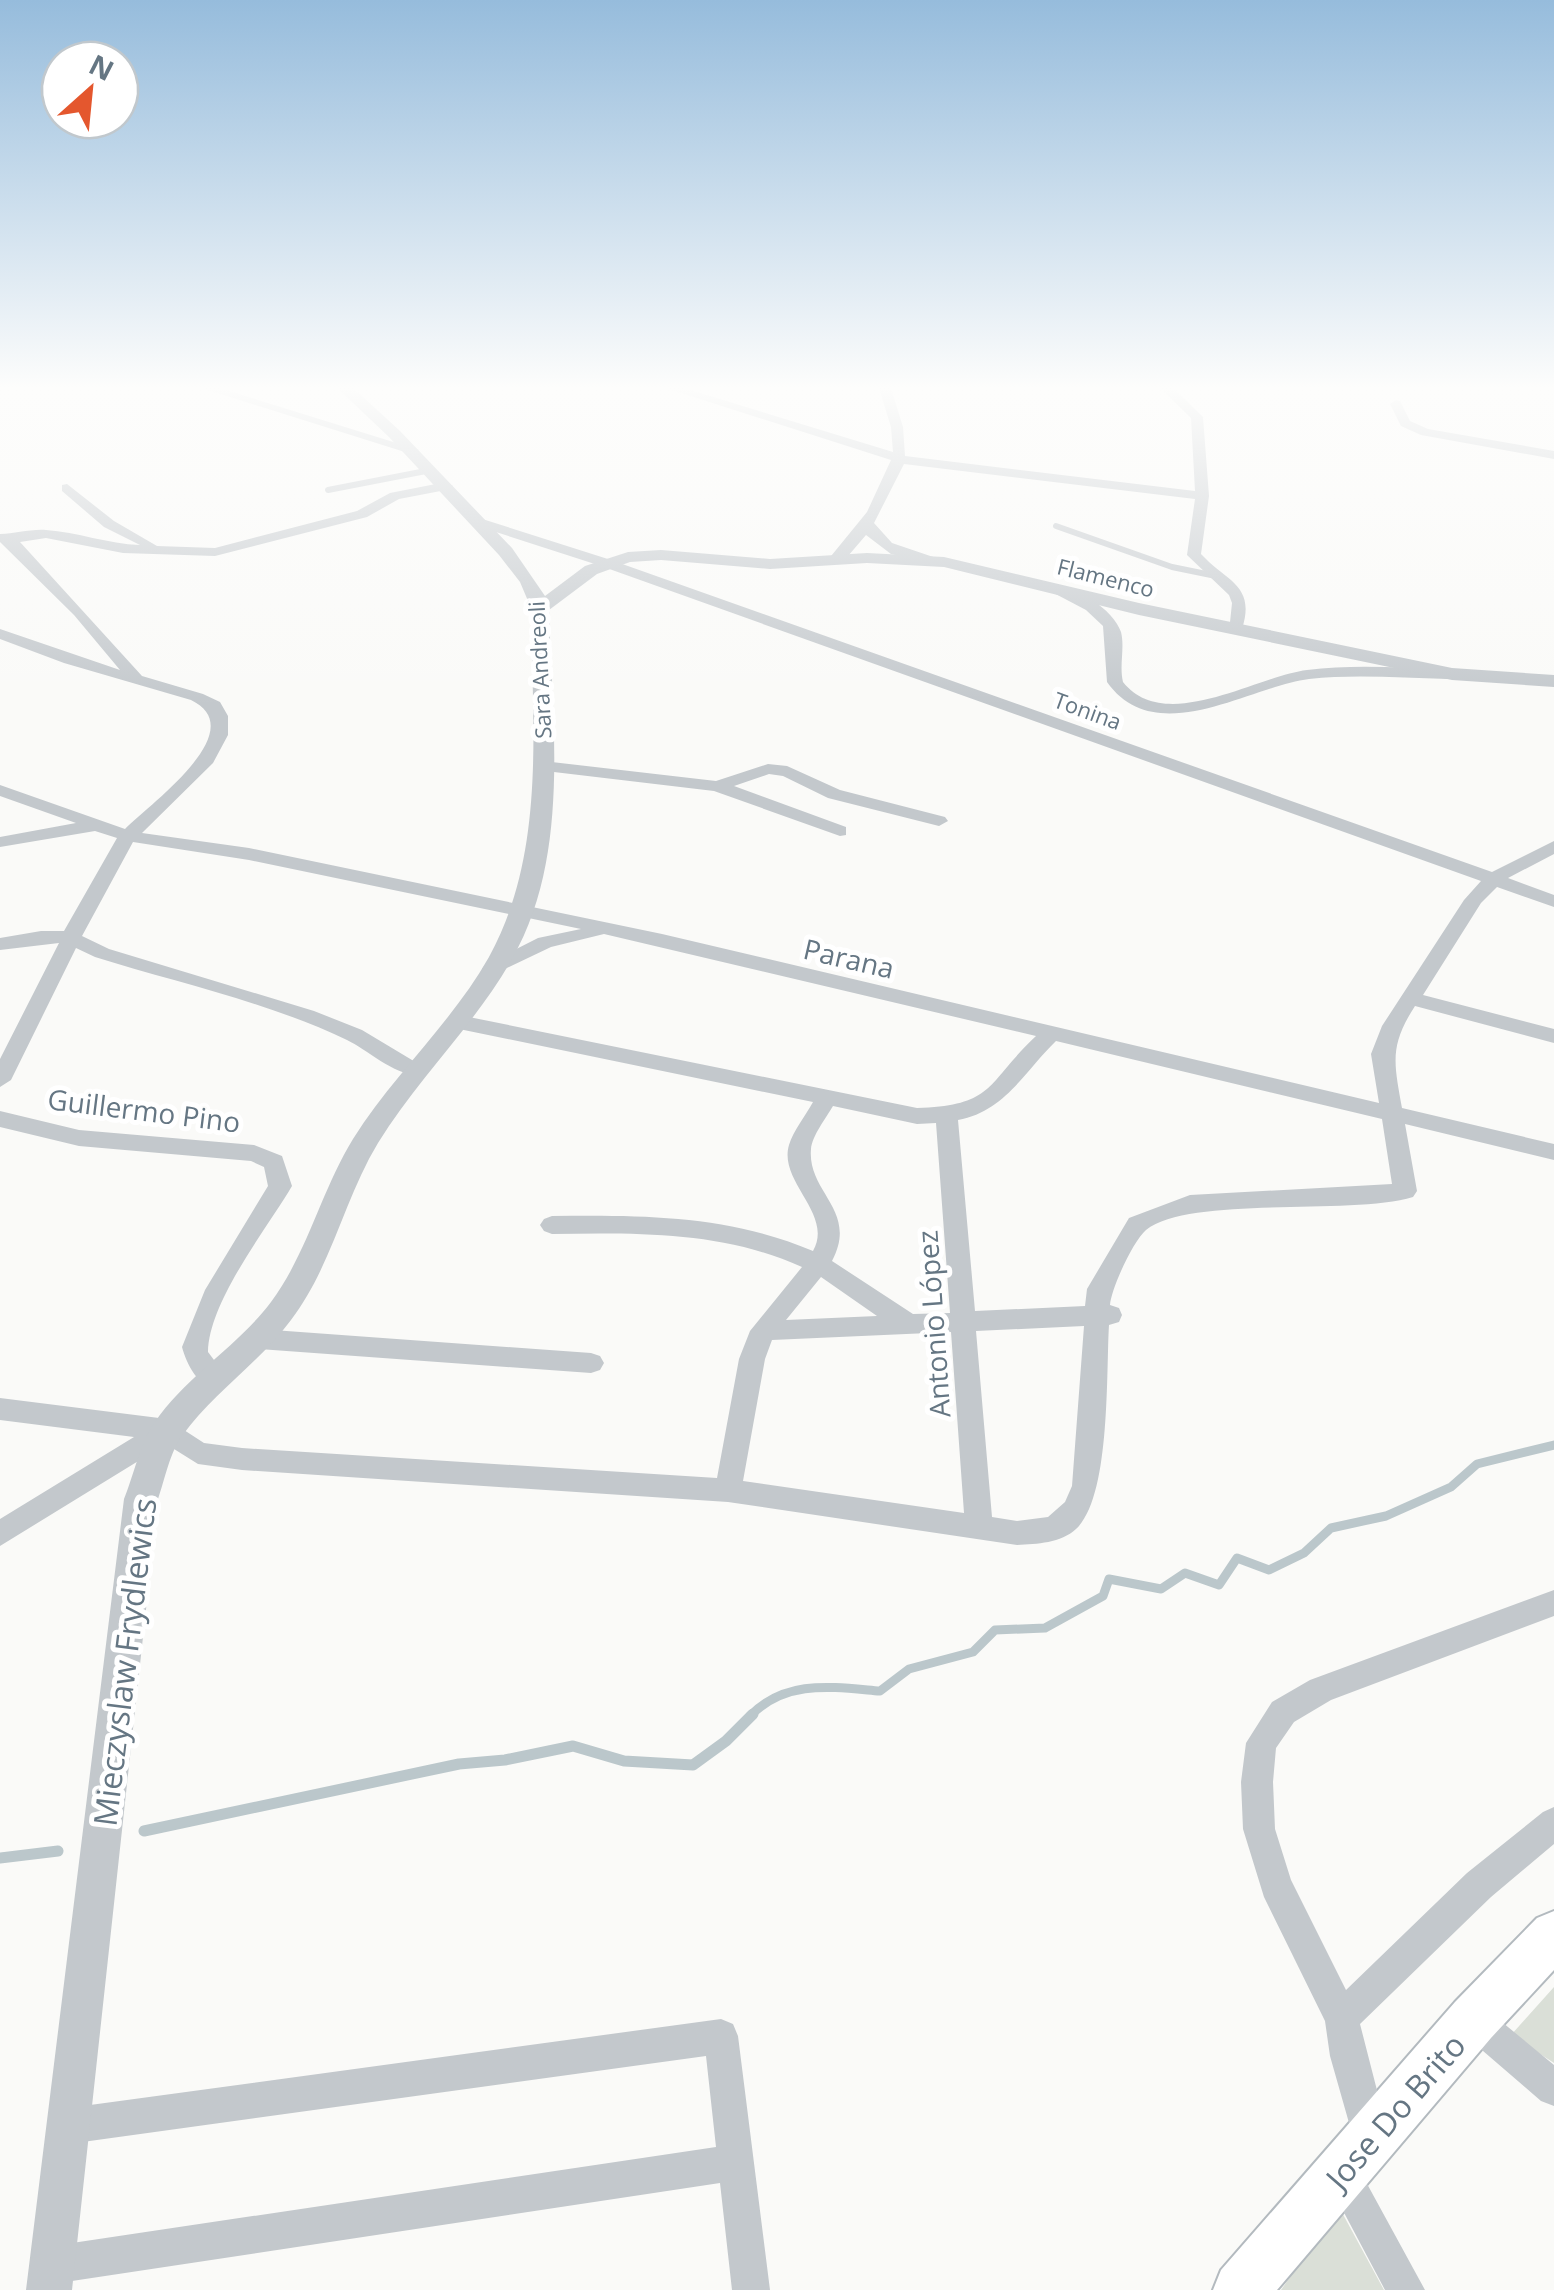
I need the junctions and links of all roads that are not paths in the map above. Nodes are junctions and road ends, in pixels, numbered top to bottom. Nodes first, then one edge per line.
1 (72, 492) edge
2 (415, 492) edge
3 (451, 492) edge
4 (882, 492) edge
5 (1169, 492) edge
6 (1202, 492) edge
7 (1202, 496) junction
8 (476, 521) junction
9 (867, 523) junction
10 (1056, 526) dead end
11 (4, 536) edge
12 (162, 551) junction
13 (834, 561) junction
14 (606, 562) junction
15 (944, 562) junction
16 (1216, 576) junction
17 (1052, 587) junction
18 (540, 608) junction
19 (1234, 630) junction
20 (0, 634) edge
21 (1452, 674) junction
22 (138, 679) junction
23 (1554, 682) edge
24 (543, 766) junction
25 (717, 786) junction
26 (0, 790) edge
27 (939, 821) dead end
28 (96, 824) junction
29 (840, 832) dead end
30 (128, 836) junction
31 (0, 842) edge
32 (1554, 847) edge
33 (1495, 878) junction
34 (1554, 901) edge
35 (522, 910) junction
36 (617, 930) junction
37 (74, 937) junction
38 (0, 944) edge
39 (492, 969) junction
40 (1411, 998) junction
41 (459, 1022) junction
42 (1052, 1033) junction
43 (1554, 1036) edge
44 (416, 1070) junction
45 (0, 1080) edge
46 (826, 1099) junction
47 (1390, 1114) junction
48 (948, 1116) junction
49 (0, 1120) edge
50 (1554, 1152) edge
51 (552, 1225) dead end
52 (818, 1264) junction
53 (1105, 1316) junction
54 (962, 1323) junction
55 (910, 1325) junction
56 (764, 1331) junction
57 (259, 1338) junction
58 (590, 1363) dead end
59 (216, 1380) junction
60 (0, 1409) edge
61 (167, 1430) junction
62 (728, 1490) junction
63 (979, 1528) junction
64 (0, 1534) edge
65 (1554, 1603) edge
66 (1554, 1823) edge
67 (1554, 1936) edge
68 (1342, 2018) junction
69 (1473, 2020) junction
70 (1554, 2088) edge
71 (68, 2126) junction
72 (1356, 2156) junction
73 (737, 2162) junction
74 (51, 2277) edge
75 (751, 2290) edge
76 (1240, 2290) edge
77 (1406, 2290) edge

1 - 12 street
2 - 12 street
3 - 8 street, Sara Andreoli
4 - 9 street
5 - 7 street
6 - 7 street
7 - 16 street
8 - 14 street, Tonina
8 - 18 street, Sara Andreoli
9 - 13 street
9 - 15 street
10 - 16 lane
11 - 12 street
11 - 22 street
13 - 14 street, Flamenco
13 - 15 street, Flamenco
14 - 18 street, Flamenco
14 - 33 street, Tonina
15 - 17 street, Flamenco
16 - 19 street
17 - 19 street, Flamenco
17 - 21 street
18 - 24 street, Sara Andreoli
19 - 21 street, Flamenco
20 - 22 street
21 - 23 street, Flamenco
22 - 30 street
24 - 25 street
24 - 35 street, Sara Andreoli
25 - 27 street
25 - 29 street
26 - 28 street, Parana
28 - 30 street, Parana
28 - 31 street
30 - 35 street, Parana
30 - 37 street
32 - 33 street
33 - 34 street, Tonina
33 - 40 street
35 - 36 street, Parana
35 - 39 street, Mieczyslaw Frydlewics
36 - 39 street
36 - 42 street, Parana
37 - 38 street
37 - 44 street
37 - 45 street
39 - 41 street, Mieczyslaw Frydlewics
40 - 43 street
40 - 47 street
41 - 44 street, Mieczyslaw Frydlewics
41 - 46 street
42 - 47 street, Parana
42 - 48 street
44 - 57 street, Mieczyslaw Frydlewics
46 - 48 street
46 - 52 street
47 - 50 street, Parana
47 - 53 street
48 - 54 street, Antonio López
49 - 59 street, Guillermo Pino
51 - 52 street
52 - 55 street
52 - 56 street
53 - 54 street
53 - 63 street
54 - 55 street
54 - 63 street, Antonio López
55 - 56 street
56 - 62 street
57 - 58 street
57 - 59 street, Mieczyslaw Frydlewics
59 - 61 street, Mieczyslaw Frydlewics
60 - 61 street
61 - 62 street
61 - 64 street
61 - 71 street, Mieczyslaw Frydlewics
62 - 63 street
65 - 68 street
66 - 68 street
67 - 69 main road, Jose Do Brito
68 - 72 street
69 - 70 street
69 - 72 main road, Jose Do Brito
71 - 73 street
71 - 74 street, Mieczyslaw Frydlewics
72 - 76 main road, Jose Do Brito
72 - 77 street
73 - 74 street
73 - 75 street

